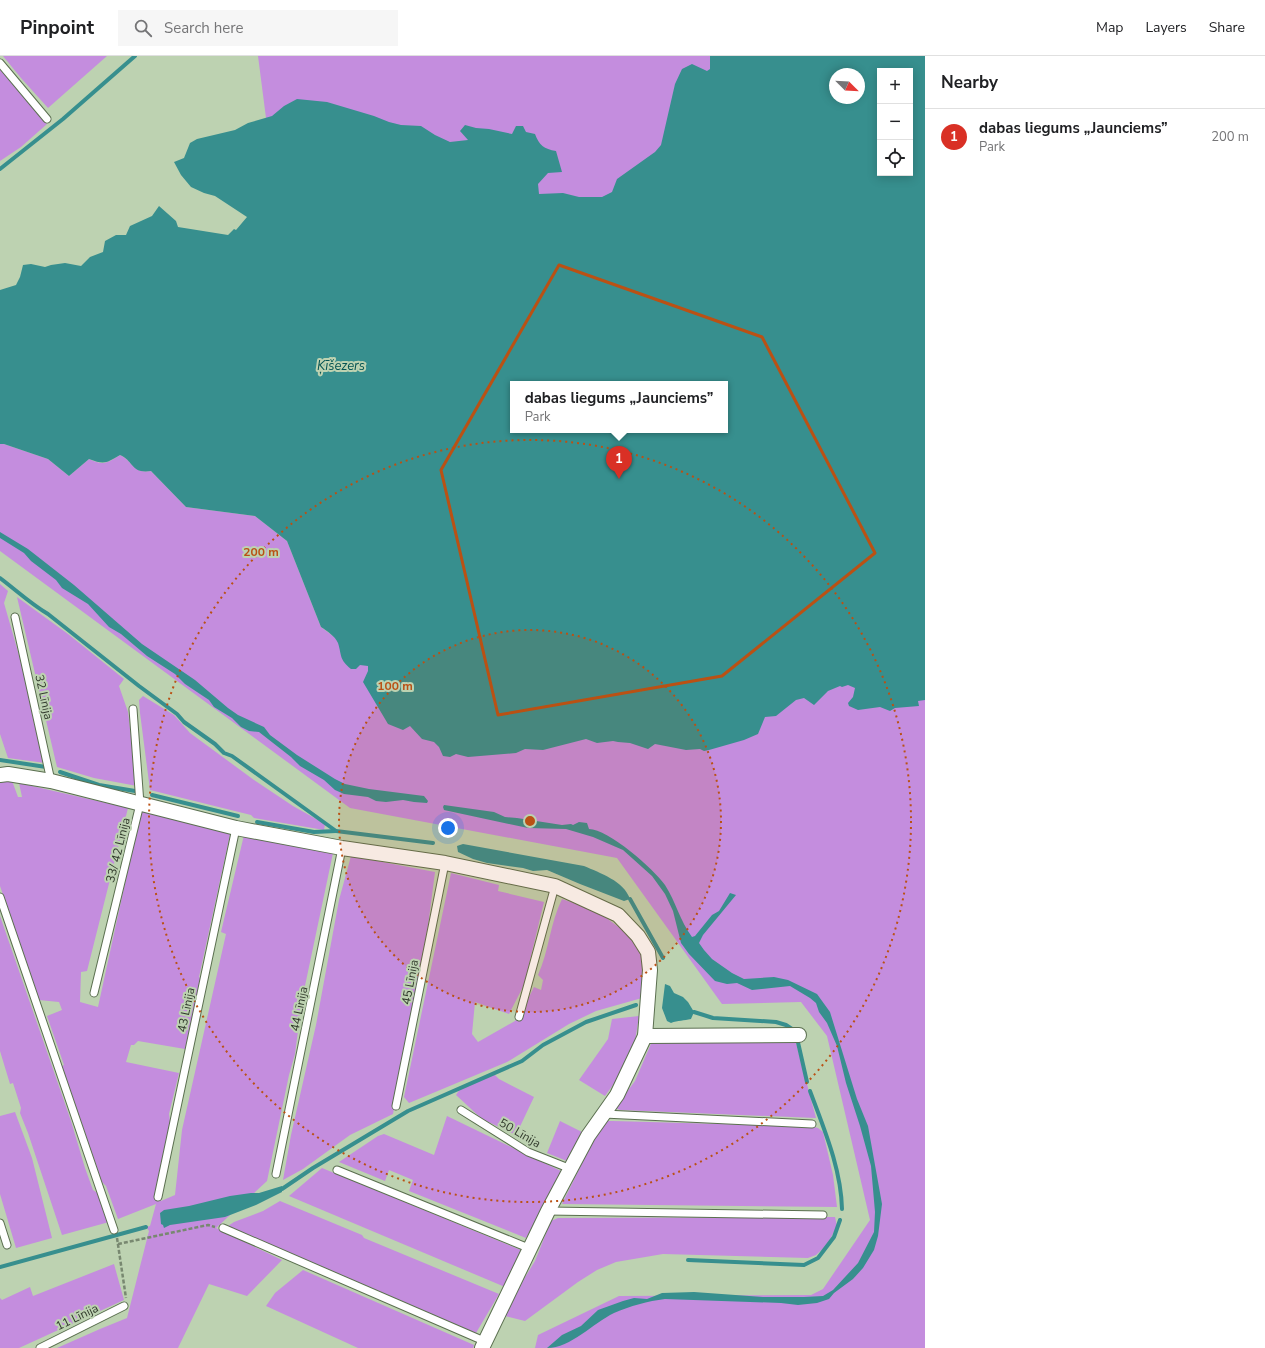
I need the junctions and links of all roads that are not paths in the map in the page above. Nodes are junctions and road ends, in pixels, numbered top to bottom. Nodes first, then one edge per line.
1 (0, 63) edge
2 (47, 119) dead end
3 (15, 617) dead end
4 (133, 709) dead end
5 (0, 775) edge
6 (51, 782) junction
7 (140, 804) junction
8 (236, 828) junction
9 (342, 848) junction
10 (445, 863) junction
11 (555, 886) junction
12 (0, 897) edge
13 (94, 993) dead end
14 (518, 1017) dead end
15 (799, 1035) dead end
16 (645, 1036) junction
17 (396, 1106) dead end
18 (461, 1110) dead end
19 (604, 1114) junction
20 (812, 1124) dead end
21 (571, 1169) junction
22 (337, 1170) dead end
23 (276, 1174) dead end
24 (158, 1196) dead end
25 (548, 1211) junction
26 (823, 1215) dead end
27 (0, 1223) edge
28 (223, 1228) road end
29 (114, 1230) dead end
30 (7, 1244) dead end
31 (531, 1249) junction
32 (124, 1306) road end
33 (483, 1345) edge
34 (40, 1348) edge

1 - 2 lane
3 - 6 lane, 32 Līnija
4 - 7 lane, 33/ 42 Līnija
5 - 6 street
6 - 7 street
7 - 8 street
7 - 13 lane, 33/ 42 Līnija
8 - 9 street
8 - 24 lane, 43 Līnija
9 - 10 street
9 - 23 lane, 44 Līnija
10 - 11 street
10 - 17 lane, 45 Līnija
11 - 14 lane
11 - 16 street
12 - 29 lane
15 - 16 street
16 - 19 street
18 - 21 lane, 50 Līnija
19 - 20 lane
19 - 21 street
21 - 25 street
22 - 31 lane
25 - 26 lane
25 - 31 street
27 - 30 lane
28 - 33 lane
31 - 33 street
32 - 34 lane, 11 Līnija

